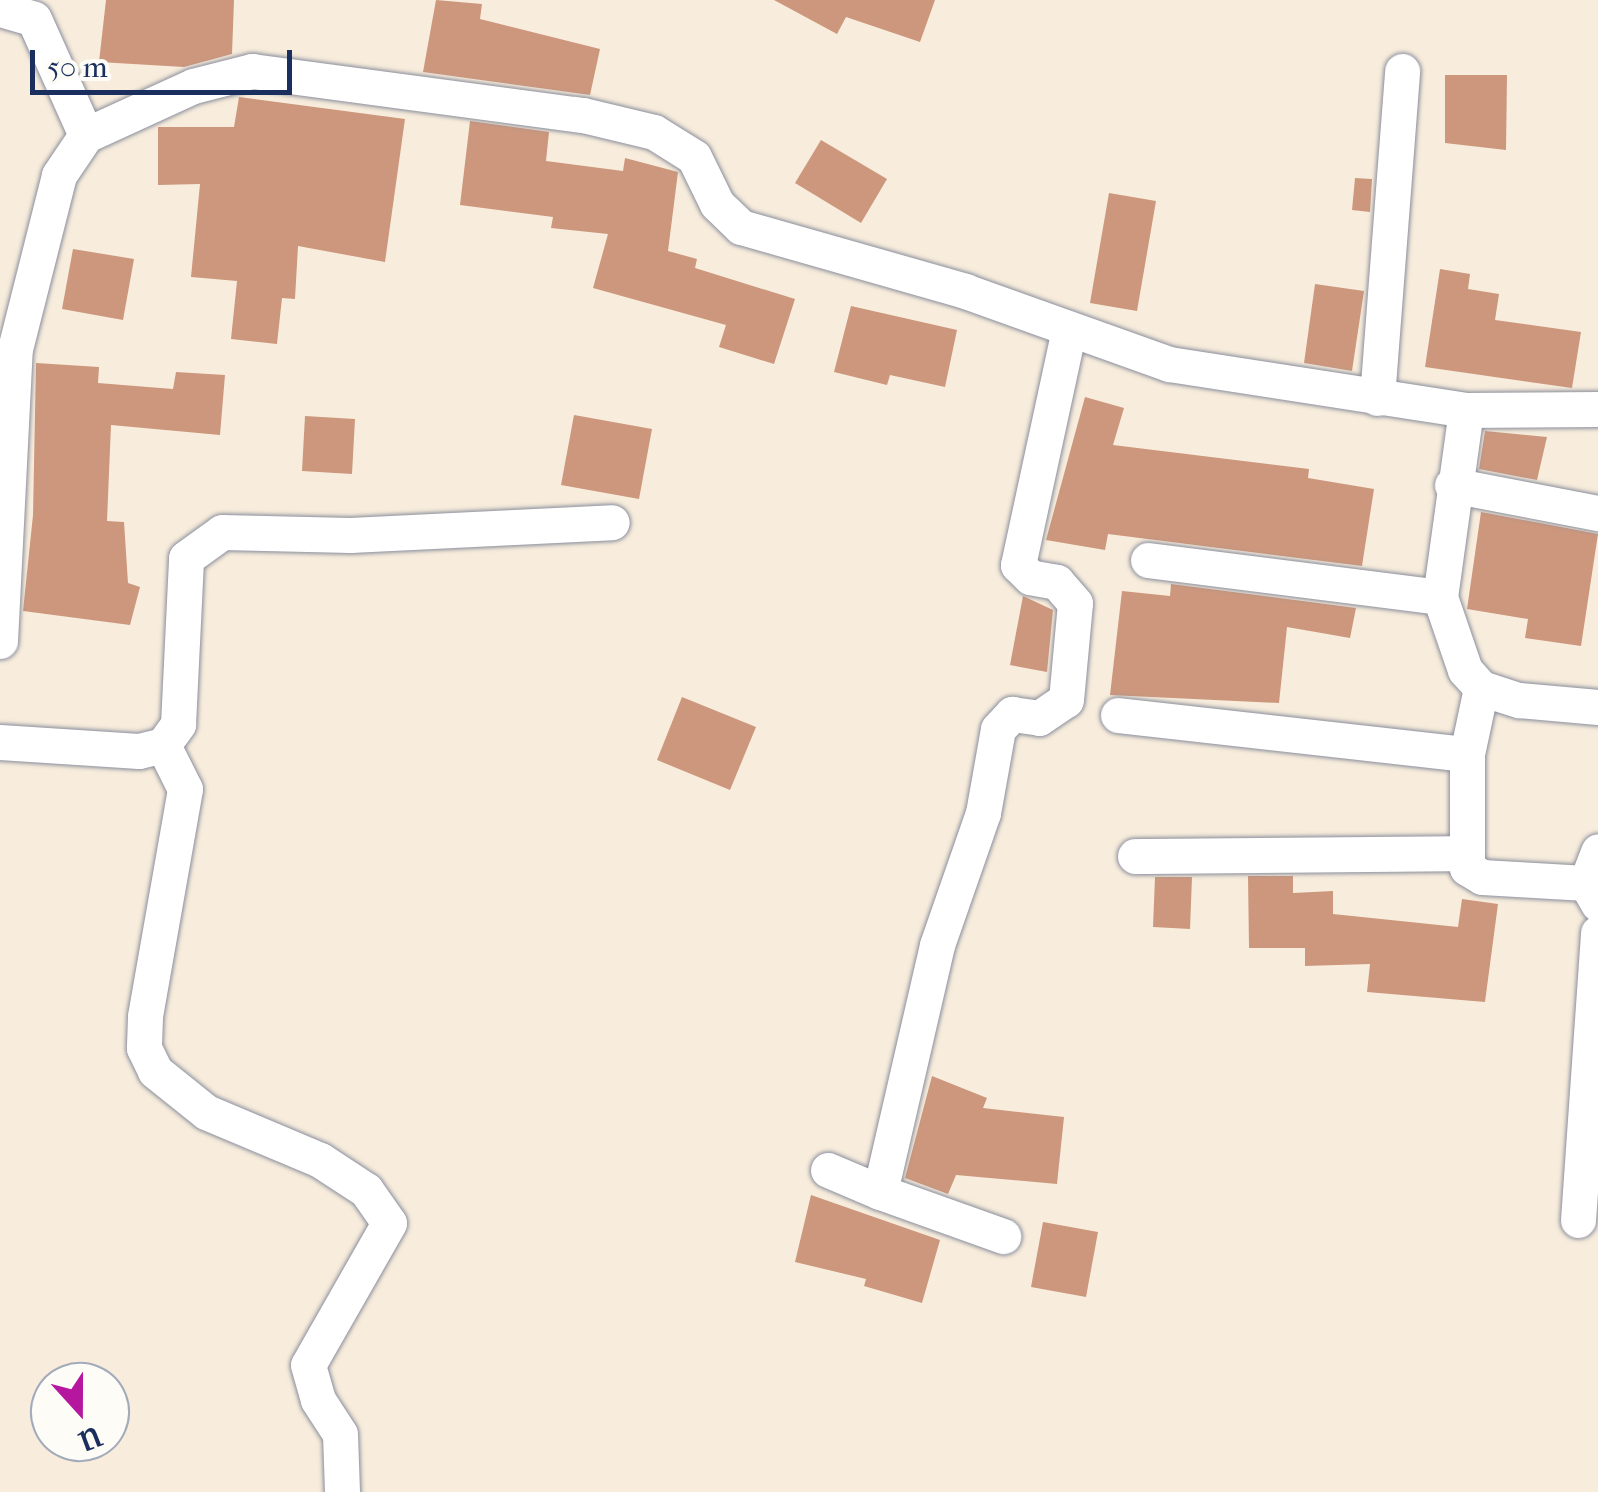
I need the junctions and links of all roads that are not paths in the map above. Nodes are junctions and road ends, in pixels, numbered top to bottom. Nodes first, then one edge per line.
1 (0, 9) edge
2 (1402, 70) dead end
3 (86, 135) junction
4 (1068, 333) junction
5 (7, 347) edge
6 (1377, 398) junction
7 (1598, 409) edge
8 (1466, 410) junction
9 (1452, 486) junction
10 (1598, 513) edge
11 (612, 522) dead end
12 (1, 528) edge
13 (1148, 560) dead end
14 (1440, 598) junction
15 (0, 641) edge
16 (1481, 688) junction
17 (1598, 708) edge
18 (1118, 716) dead end
19 (0, 742) edge
20 (163, 745) junction
21 (1467, 754) junction
22 (1463, 853) junction
23 (1135, 856) dead end
24 (1594, 879) edge
25 (1598, 934) edge
26 (828, 1170) dead end
27 (880, 1192) junction
28 (1578, 1220) dead end
29 (1003, 1236) dead end
30 (342, 1492) edge

1 - 3 street
2 - 6 street
3 - 4 street
3 - 5 street
4 - 6 street
4 - 27 street
5 - 12 street
6 - 8 street
7 - 8 street
8 - 9 street
9 - 10 street
9 - 14 street
11 - 20 street
12 - 15 street
13 - 14 street
14 - 16 street
16 - 17 street
16 - 21 street
18 - 21 street
19 - 20 street
20 - 30 street
21 - 22 street
22 - 23 street
22 - 24 street
25 - 28 street
26 - 27 street
27 - 29 street

